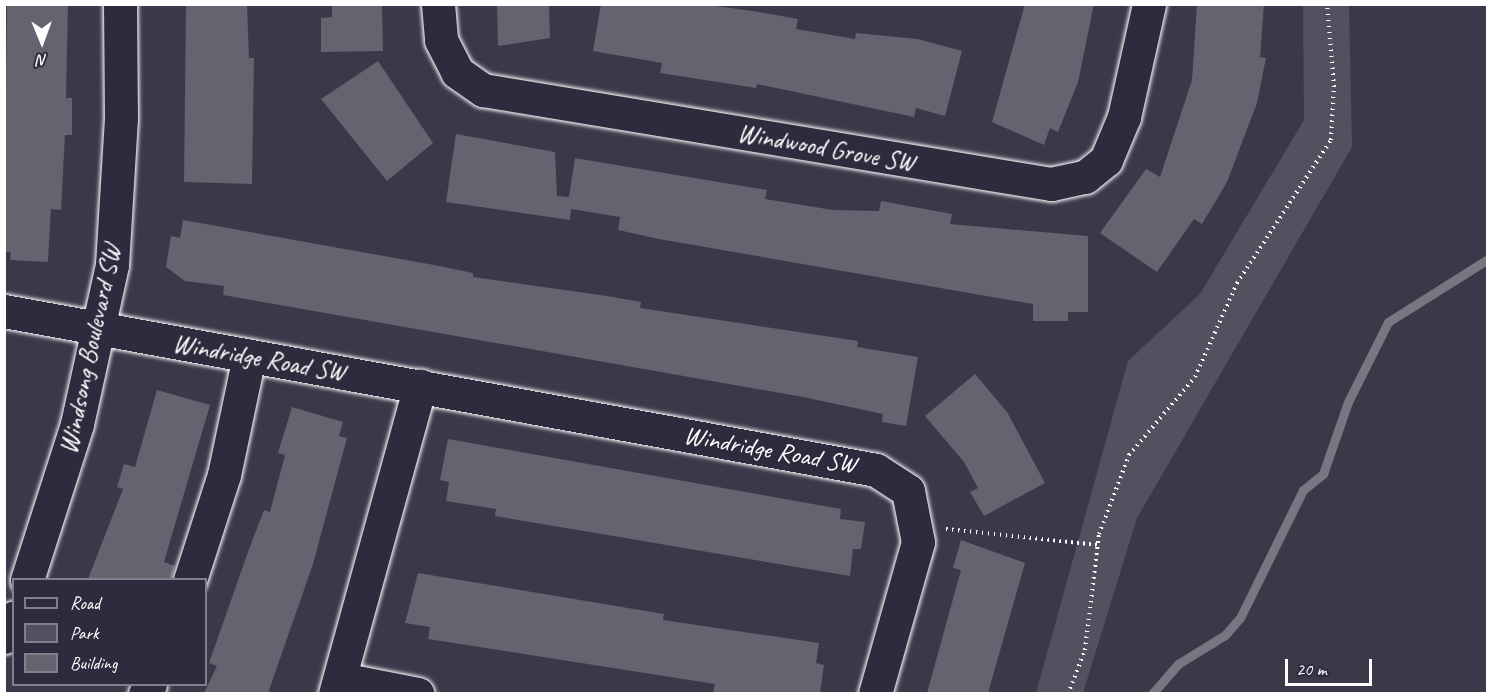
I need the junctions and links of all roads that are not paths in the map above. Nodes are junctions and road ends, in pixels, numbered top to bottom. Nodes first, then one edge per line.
1 (120, 4) edge
2 (438, 4) edge
3 (1149, 4) edge
4 (4, 311) edge
5 (99, 329) junction
6 (249, 356) junction
7 (420, 386) junction
8 (27, 578) edge
9 (190, 578) edge
10 (12, 621) edge
11 (4, 637) edge
12 (338, 686) edge
13 (418, 693) edge
14 (875, 693) edge

1 - 5 street, Windsong Boulevard SW
2 - 3 street, Windwood Grove SW
4 - 5 street, Windridge Road SW
5 - 6 street, Windridge Road SW
5 - 8 street, Windsong Boulevard SW
6 - 7 street, Windridge Road SW
6 - 9 street
7 - 12 street
7 - 14 street, Windridge Road SW
10 - 11 street
12 - 13 street

